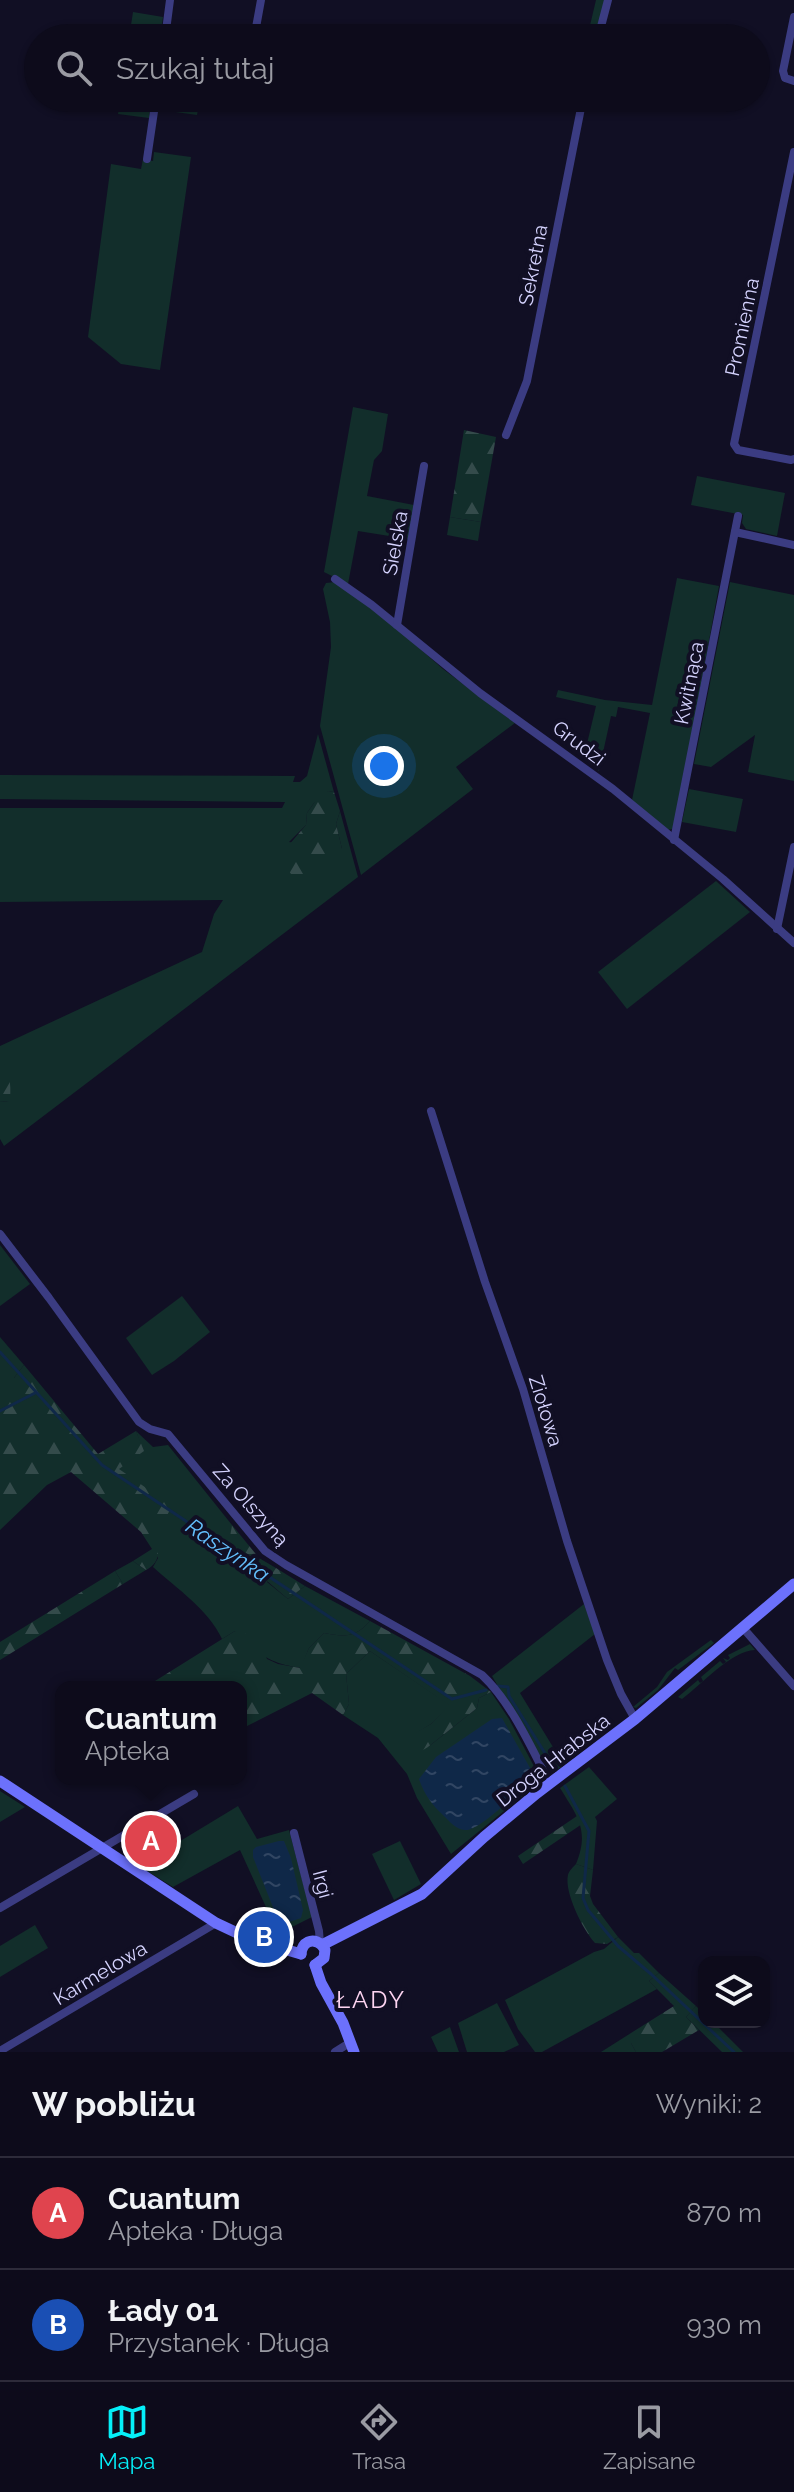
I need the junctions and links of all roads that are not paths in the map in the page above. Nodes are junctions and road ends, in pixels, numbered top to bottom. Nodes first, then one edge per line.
1 (170, 0) edge
2 (261, 0) edge
3 (608, 0) edge
4 (794, 17) edge
5 (167, 24) edge
6 (257, 24) edge
7 (602, 24) edge
8 (794, 81) edge
9 (154, 112) edge
10 (580, 112) edge
11 (794, 152) edge
12 (147, 159) dead end
13 (506, 435) dead end
14 (794, 459) edge
15 (424, 466) dead end
16 (738, 516) dead end
17 (735, 532) junction
18 (794, 545) edge
19 (335, 579) dead end
20 (397, 625) junction
21 (674, 840) junction
22 (794, 847) edge
23 (777, 929) junction
24 (794, 943) edge
25 (431, 1111) dead end
26 (0, 1234) edge
27 (794, 1584) edge
28 (743, 1628) junction
29 (794, 1686) edge
30 (635, 1719) junction
31 (0, 1781) edge
32 (550, 1784) junction
33 (194, 1794) dead end
34 (294, 1833) dead end
35 (102, 1848) junction
36 (0, 1908) edge
37 (216, 1923) junction
38 (321, 1944) junction
39 (301, 1954) junction
40 (315, 1965) junction
41 (353, 2047) edge
42 (0, 2051) edge
43 (335, 2052) edge

1 - 5 street
2 - 6 street
3 - 7 street
4 - 8 street
9 - 12 street
10 - 13 street, Sekretna
11 - 14 street, Promienna
15 - 20 street, Sielska
16 - 17 street, Kwitnąca
17 - 18 street
17 - 21 street, Kwitnąca
19 - 20 street, Grudzi
20 - 21 street, Grudzi
21 - 23 street, Grudzi
22 - 23 street
23 - 24 street, Grudzi
25 - 30 street, Ziołowa
26 - 32 street, Za Olszyną
27 - 28 street, Droga Hrabska
28 - 29 street
28 - 30 street, Droga Hrabska
30 - 32 street, Droga Hrabska
31 - 35 street
32 - 38 street, Droga Hrabska
33 - 35 street
34 - 38 street, Irgi
35 - 36 street
35 - 37 street
37 - 39 street
37 - 42 street, Karmelowa
38 - 39 street
38 - 40 street
39 - 40 street
40 - 41 street
41 - 43 street

